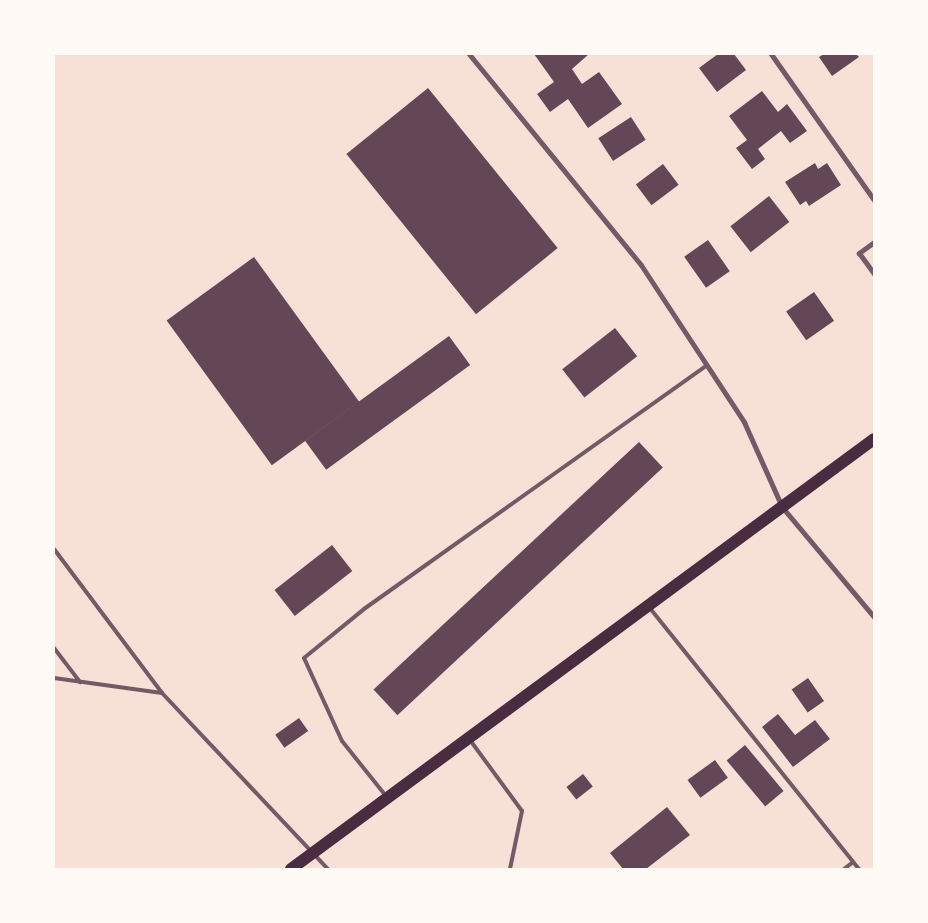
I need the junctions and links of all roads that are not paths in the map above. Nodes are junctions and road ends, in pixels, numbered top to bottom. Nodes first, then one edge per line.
1 (469, 54) edge
2 (771, 54) edge
3 (874, 200) edge
4 (874, 242) edge
5 (874, 274) edge
6 (706, 365) junction
7 (874, 439) edge
8 (782, 507) junction
9 (54, 549) edge
10 (647, 605) junction
11 (874, 617) edge
12 (54, 648) edge
13 (54, 678) edge
14 (80, 682) junction
15 (162, 694) junction
16 (469, 738) junction
17 (387, 798) junction
18 (312, 854) junction
19 (853, 862) junction
20 (291, 869) edge
21 (328, 869) edge
22 (510, 869) edge
23 (844, 869) edge
24 (859, 869) edge

1 - 6 street
2 - 3 street
4 - 5 street
6 - 8 street
6 - 17 lane
7 - 8 main road
8 - 10 main road
8 - 11 street
9 - 15 lane
10 - 16 main road
10 - 19 lane
12 - 14 lane
13 - 14 lane
14 - 15 lane
15 - 18 lane
16 - 17 main road
16 - 22 lane
17 - 18 main road
18 - 20 main road
18 - 21 lane
19 - 23 lane
19 - 24 lane

